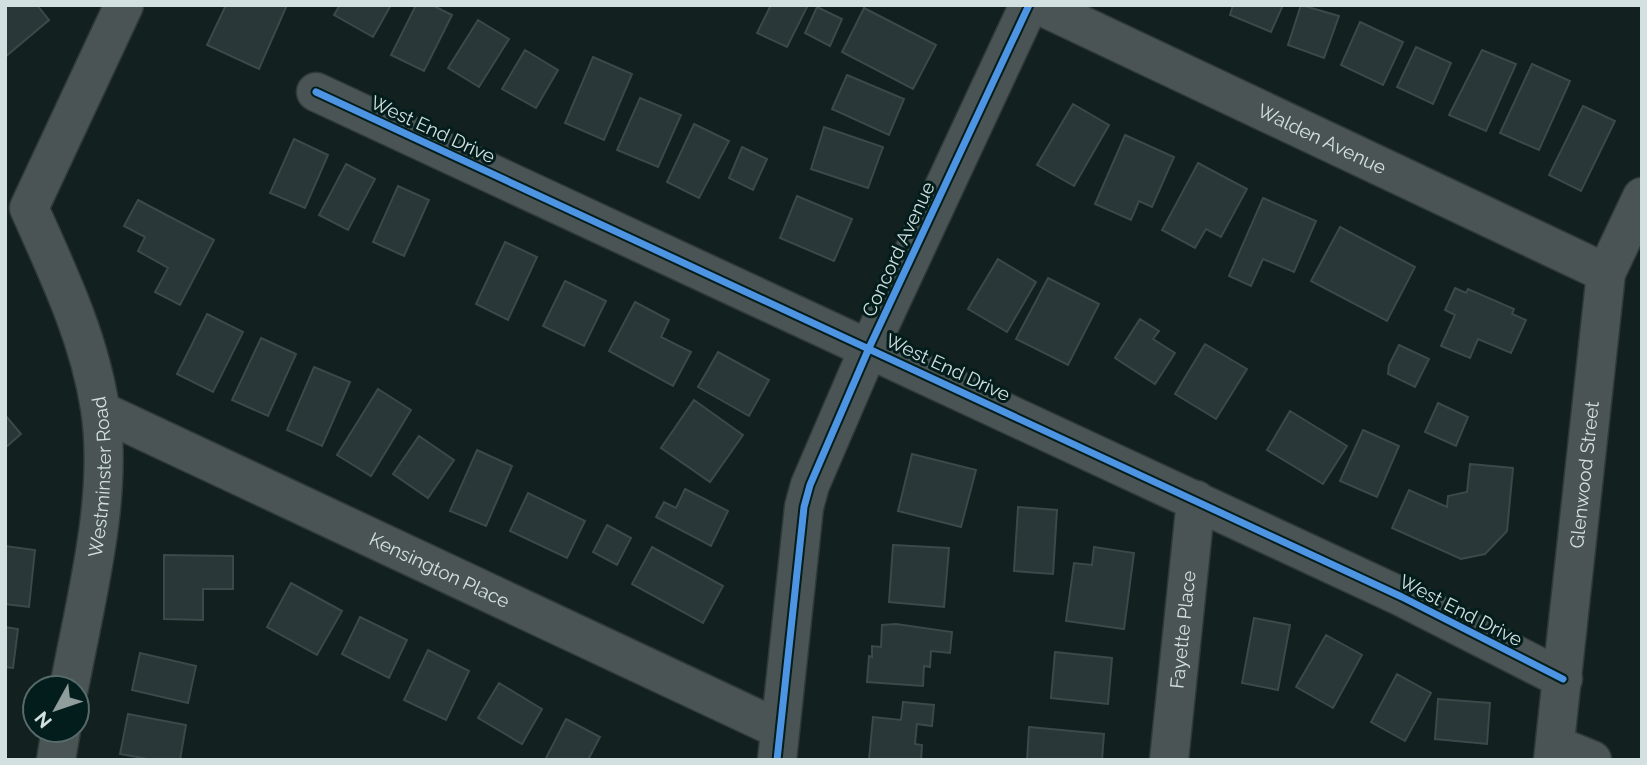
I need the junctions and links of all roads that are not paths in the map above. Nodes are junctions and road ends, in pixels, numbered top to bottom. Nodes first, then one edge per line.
1 (124, 5) edge
2 (1029, 5) edge
3 (1039, 5) edge
4 (316, 92) dead end
5 (17, 197) edge
6 (1642, 197) edge
7 (1606, 273) junction
8 (870, 348) junction
9 (101, 411) junction
10 (1196, 500) junction
11 (72, 674) edge
12 (1563, 679) junction
13 (778, 744) edge
14 (1554, 752) edge
15 (1169, 760) edge
16 (1592, 760) edge

1 - 5 street, Westminster Road
2 - 8 street, Concord Avenue
3 - 7 street, Walden Avenue
4 - 8 street, West End Drive
5 - 9 street, Westminster Road
6 - 7 street, Glenwood Street
7 - 12 street, Glenwood Street
8 - 10 street, West End Drive
8 - 13 street, Concord Avenue
9 - 11 street, Westminster Road
9 - 13 street, Kensington Place
10 - 12 street, West End Drive
10 - 15 street, Fayette Place
12 - 14 street, Glenwood Street
14 - 16 street

